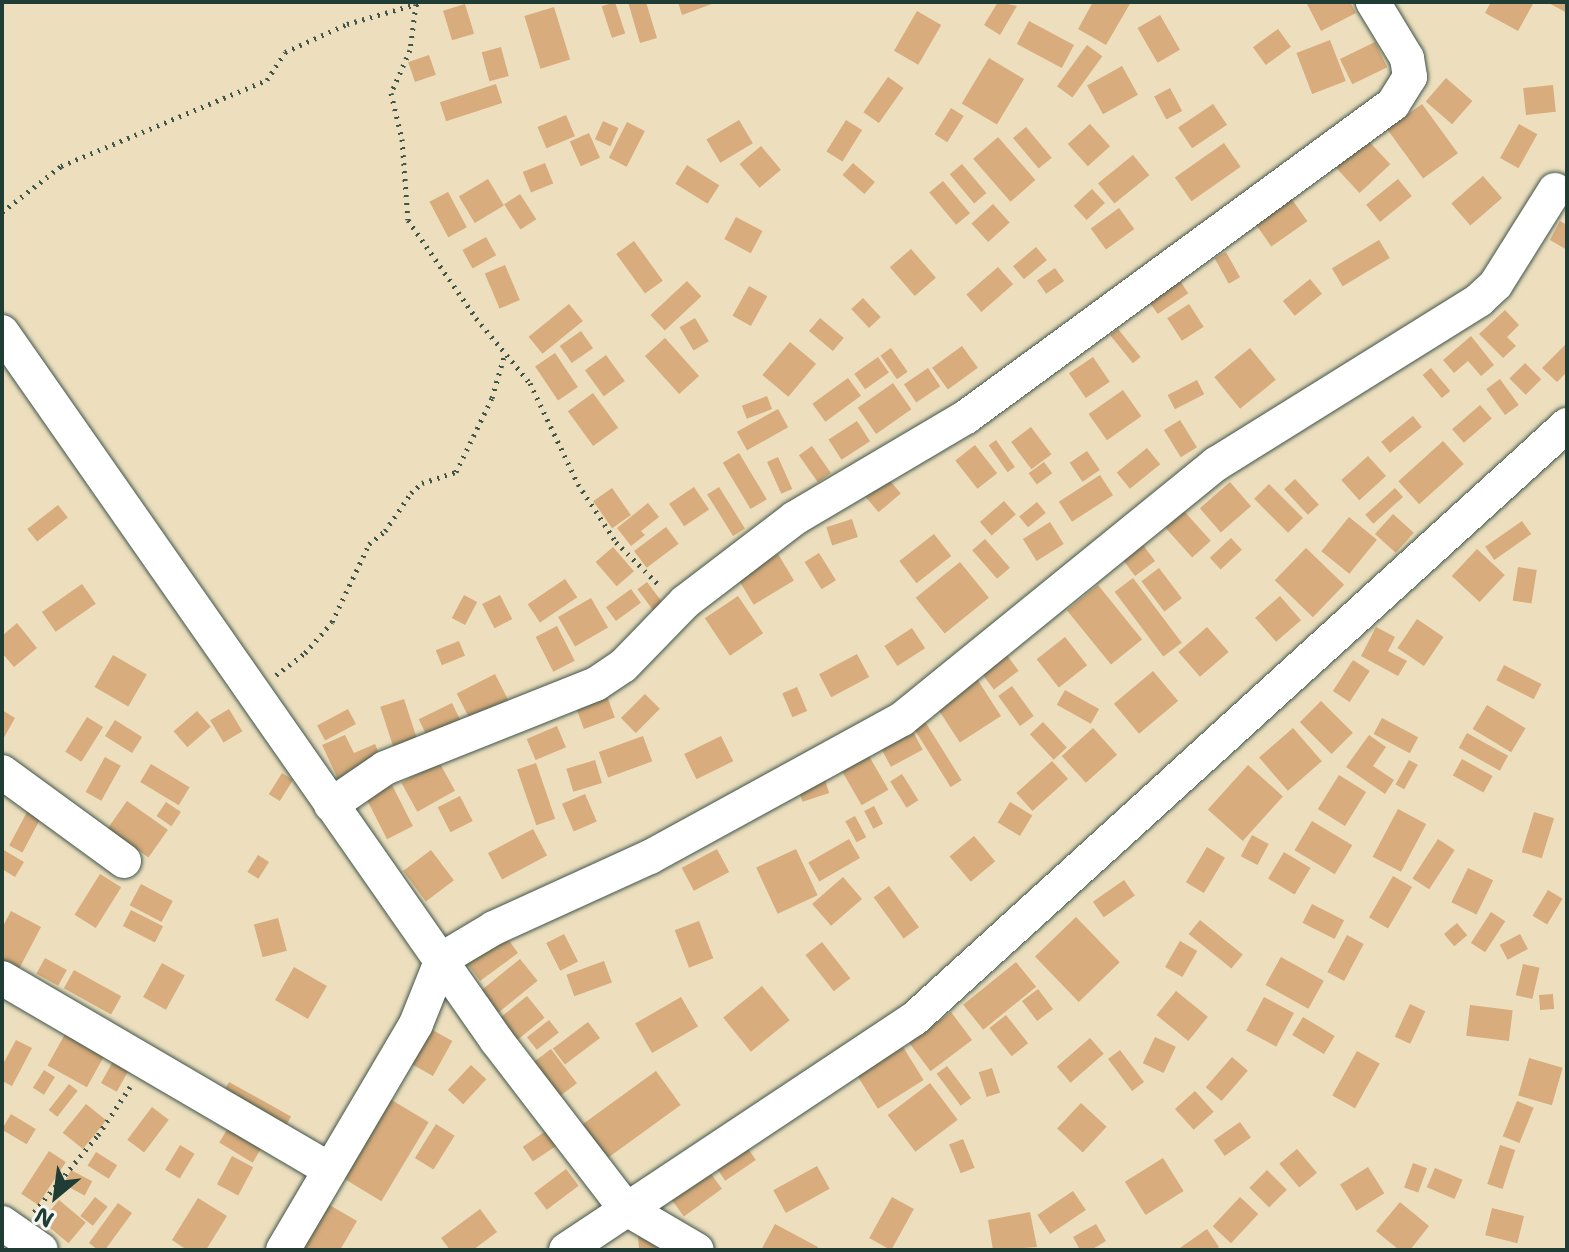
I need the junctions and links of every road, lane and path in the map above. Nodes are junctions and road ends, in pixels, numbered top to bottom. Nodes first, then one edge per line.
1 (1373, 2) edge
2 (419, 3) edge
3 (1555, 190) dead end
4 (2, 212) edge
5 (2, 332) edge
6 (505, 352) junction
7 (1567, 425) edge
8 (685, 602) junction
9 (253, 692) junction
10 (2, 772) edge
11 (331, 805) junction
12 (124, 861) dead end
13 (442, 959) junction
14 (2, 978) edge
15 (147, 1061) junction
16 (330, 1170) junction
17 (625, 1208) junction
18 (21, 1235) edge
19 (283, 1250) edge
20 (566, 1250) edge
21 (697, 1250) edge

1 - 8 street
2 - 4 path
2 - 6 path
3 - 13 street
5 - 9 street
6 - 8 path
6 - 9 path
7 - 17 street
8 - 11 street
9 - 11 street
10 - 12 street
11 - 13 street
13 - 16 street
13 - 17 street
14 - 15 street
15 - 16 street
15 - 18 path
16 - 19 street
17 - 20 street
17 - 21 street

